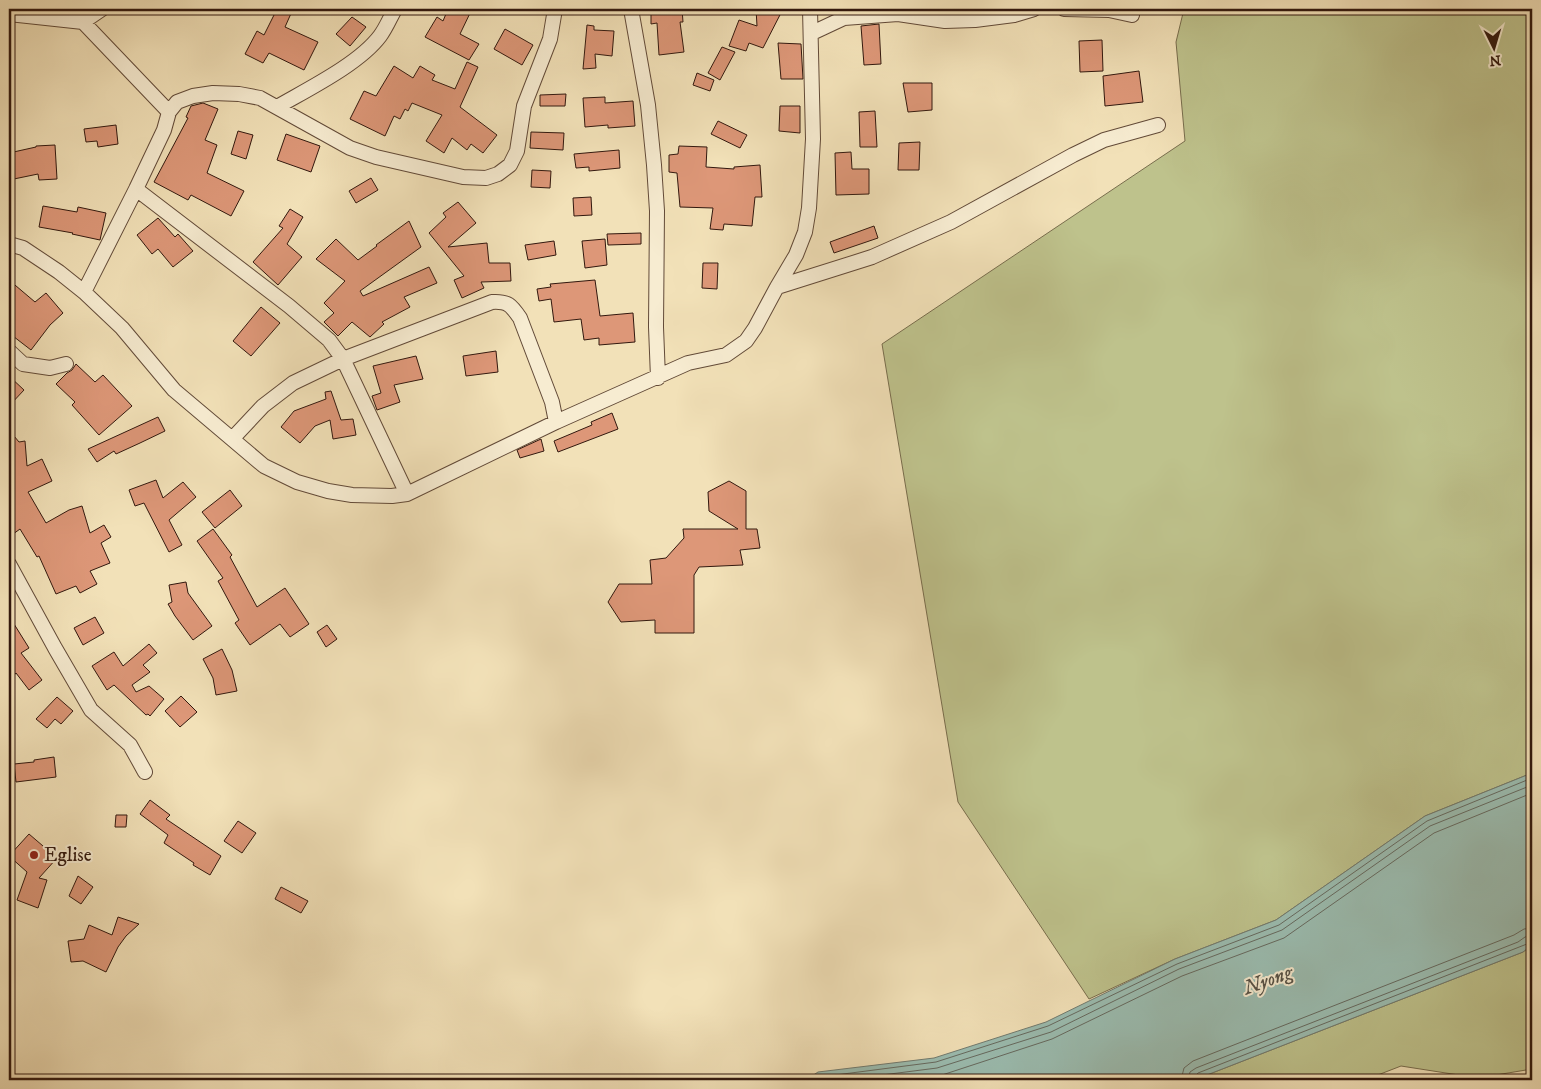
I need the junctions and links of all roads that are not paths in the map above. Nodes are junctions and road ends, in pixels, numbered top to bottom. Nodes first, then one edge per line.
1 (102, 9) edge
2 (395, 9) edge
3 (555, 9) edge
4 (631, 9) edge
5 (810, 9) edge
6 (1034, 9) edge
7 (1064, 9) edge
8 (9, 14) edge
9 (1132, 15) dead end
10 (83, 22) junction
11 (812, 33) junction
12 (277, 107) junction
13 (169, 112) junction
14 (1158, 125) dead end
15 (136, 190) junction
16 (9, 244) edge
17 (776, 287) junction
18 (84, 292) junction
19 (9, 351) edge
20 (342, 359) junction
21 (66, 364) dead end
22 (658, 378) junction
23 (556, 422) junction
24 (233, 438) junction
25 (407, 494) junction
26 (9, 564) edge
27 (145, 772) dead end

1 - 10 street
2 - 12 street
3 - 12 street
4 - 22 street
5 - 11 street
6 - 11 street
7 - 9 street
8 - 10 street
10 - 13 street
11 - 17 street
12 - 13 street
13 - 15 street
14 - 17 street
15 - 18 street
15 - 20 street
16 - 18 street
17 - 22 street
18 - 24 street
19 - 21 street
20 - 23 street
20 - 24 street
20 - 25 street
22 - 23 street
23 - 25 street
24 - 25 street
26 - 27 street

